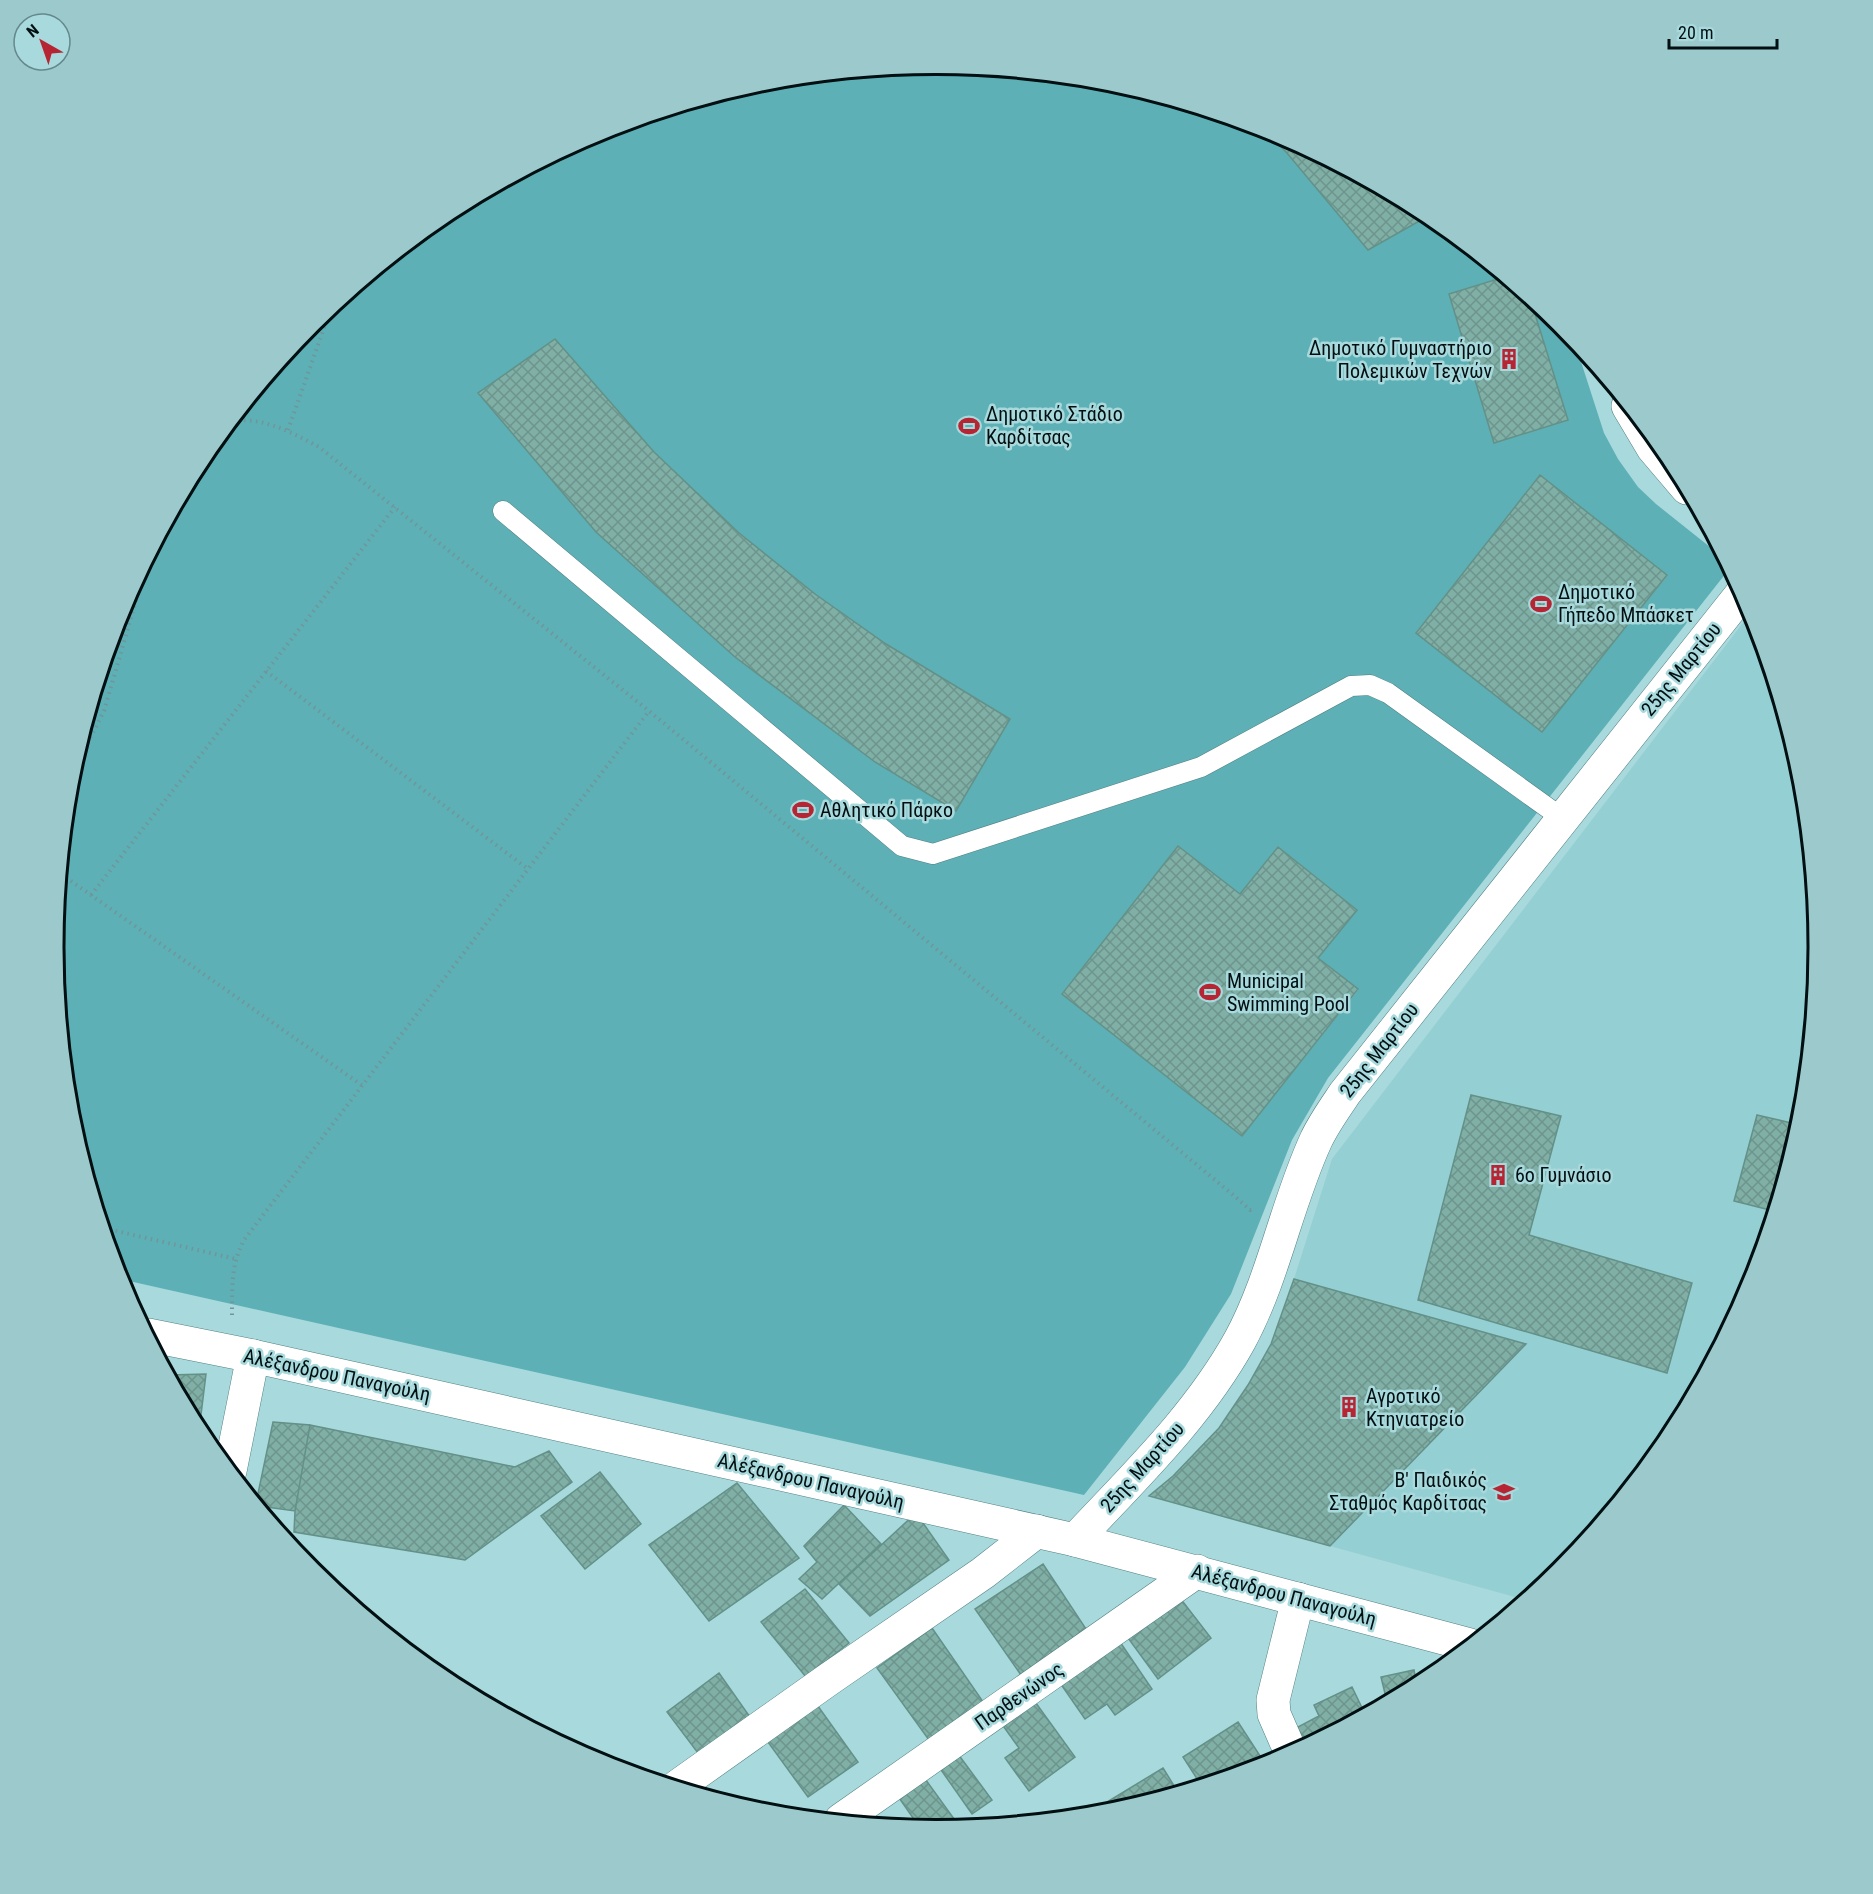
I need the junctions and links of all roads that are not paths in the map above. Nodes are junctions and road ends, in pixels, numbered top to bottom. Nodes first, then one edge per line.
1 (502, 511) dead end
2 (1736, 600) edge
3 (1562, 818) junction
4 (156, 1337) edge
5 (253, 1356) junction
6 (232, 1460) edge
7 (1036, 1531) junction
8 (1075, 1540) junction
9 (1197, 1571) junction
10 (1298, 1599) junction
11 (1457, 1646) edge
12 (1288, 1745) edge
13 (685, 1781) edge
14 (849, 1814) edge

1 - 3 lane
2 - 3 street, 25ης Μαρτίου
3 - 8 street, 25ης Μαρτίου
4 - 5 street, Αλέξανδρου Παναγούλη
5 - 6 street
5 - 7 street, Αλέξανδρου Παναγούλη
7 - 8 street, Αλέξανδρου Παναγούλη
7 - 13 street
8 - 9 street, Αλέξανδρου Παναγούλη
9 - 10 street, Αλέξανδρου Παναγούλη
9 - 14 street, Παρθενώνος
10 - 11 street, Αλέξανδρου Παναγούλη
10 - 12 street

